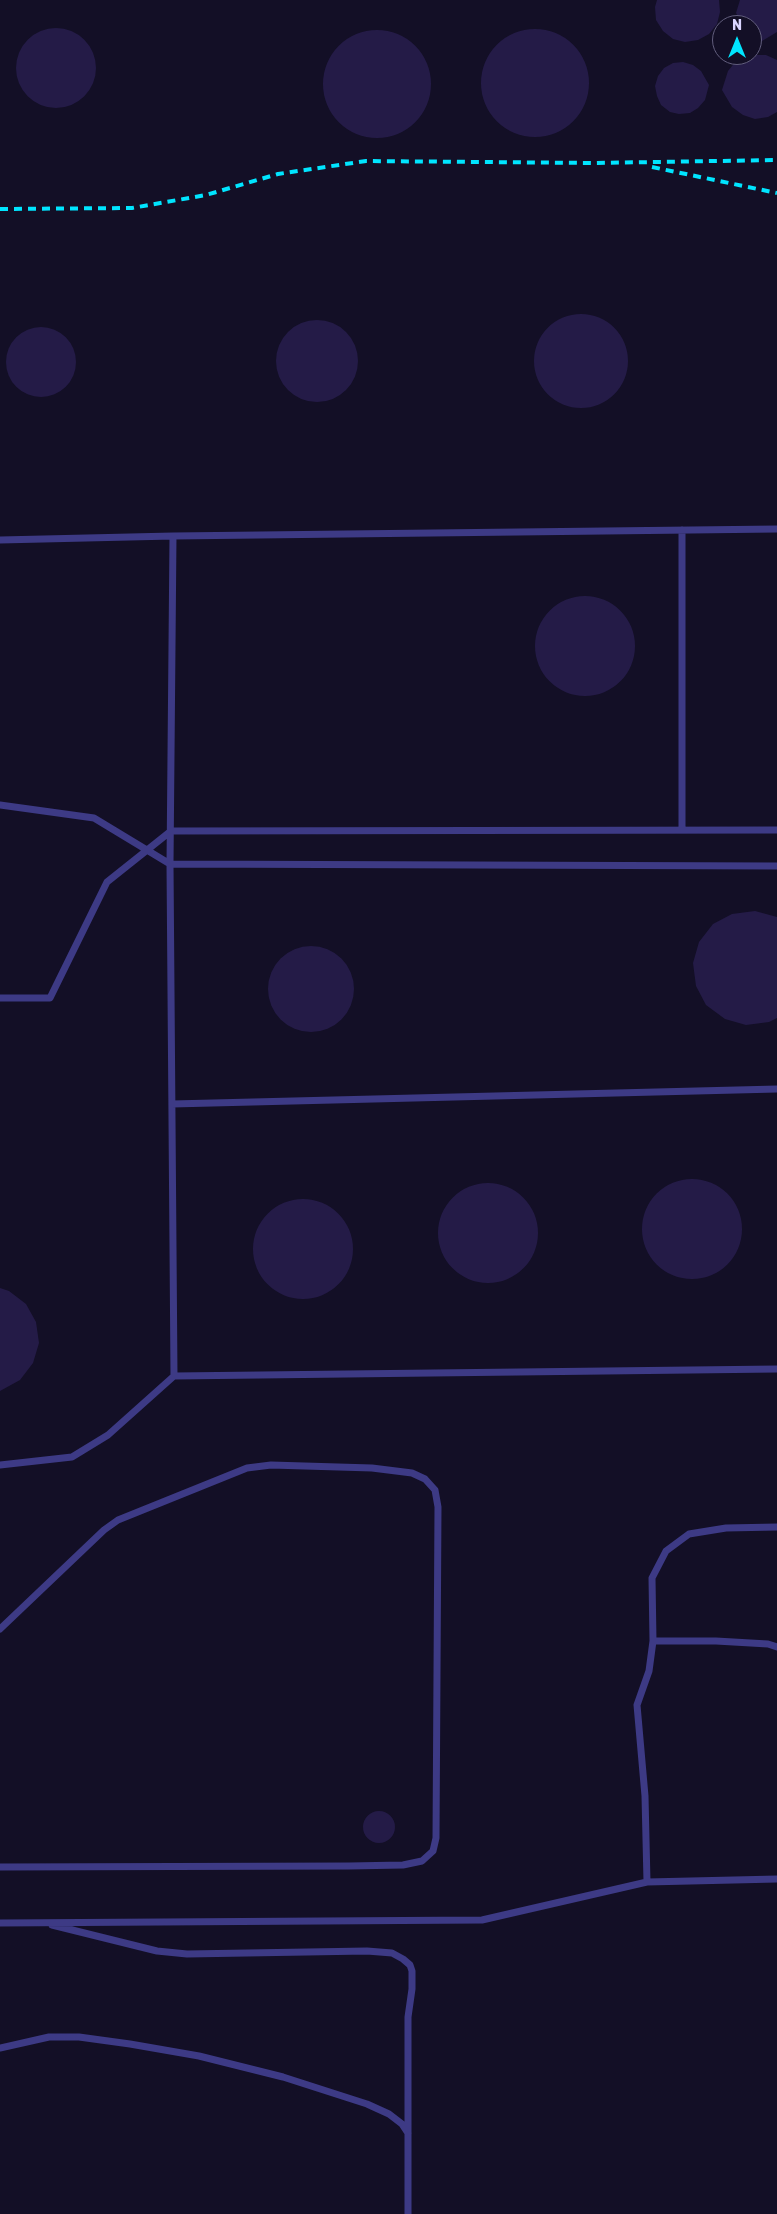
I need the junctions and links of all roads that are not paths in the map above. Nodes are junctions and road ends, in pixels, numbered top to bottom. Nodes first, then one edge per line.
1 (777, 529) edge
2 (682, 530) junction
3 (174, 536) junction
4 (0, 540) edge
5 (0, 805) edge
6 (682, 829) junction
7 (777, 830) edge
8 (171, 831) junction
9 (147, 850) junction
10 (170, 864) junction
11 (777, 866) edge
12 (0, 998) edge
13 (777, 1089) edge
14 (172, 1104) junction
15 (777, 1369) edge
16 (174, 1376) junction
17 (0, 1465) edge
18 (777, 1527) edge
19 (0, 1629) edge
20 (653, 1641) junction
21 (777, 1646) edge
22 (0, 1867) edge
23 (777, 1879) edge
24 (647, 1882) junction
25 (0, 1923) edge
26 (44, 1923) junction
27 (0, 2048) edge
28 (408, 2133) junction
29 (408, 2214) edge

1 - 2 lane
2 - 3 lane
2 - 6 lane
3 - 4 lane
3 - 8 lane
5 - 9 lane
6 - 7 lane
6 - 8 lane
8 - 9 lane
8 - 10 lane
9 - 10 lane
9 - 12 lane
10 - 11 lane
10 - 14 lane
13 - 14 lane
14 - 16 lane
15 - 16 lane
16 - 17 lane
18 - 20 lane
19 - 22 lane
20 - 21 lane
20 - 24 lane
23 - 24 lane
24 - 26 lane
25 - 26 lane
26 - 28 lane
27 - 28 lane
28 - 29 lane

